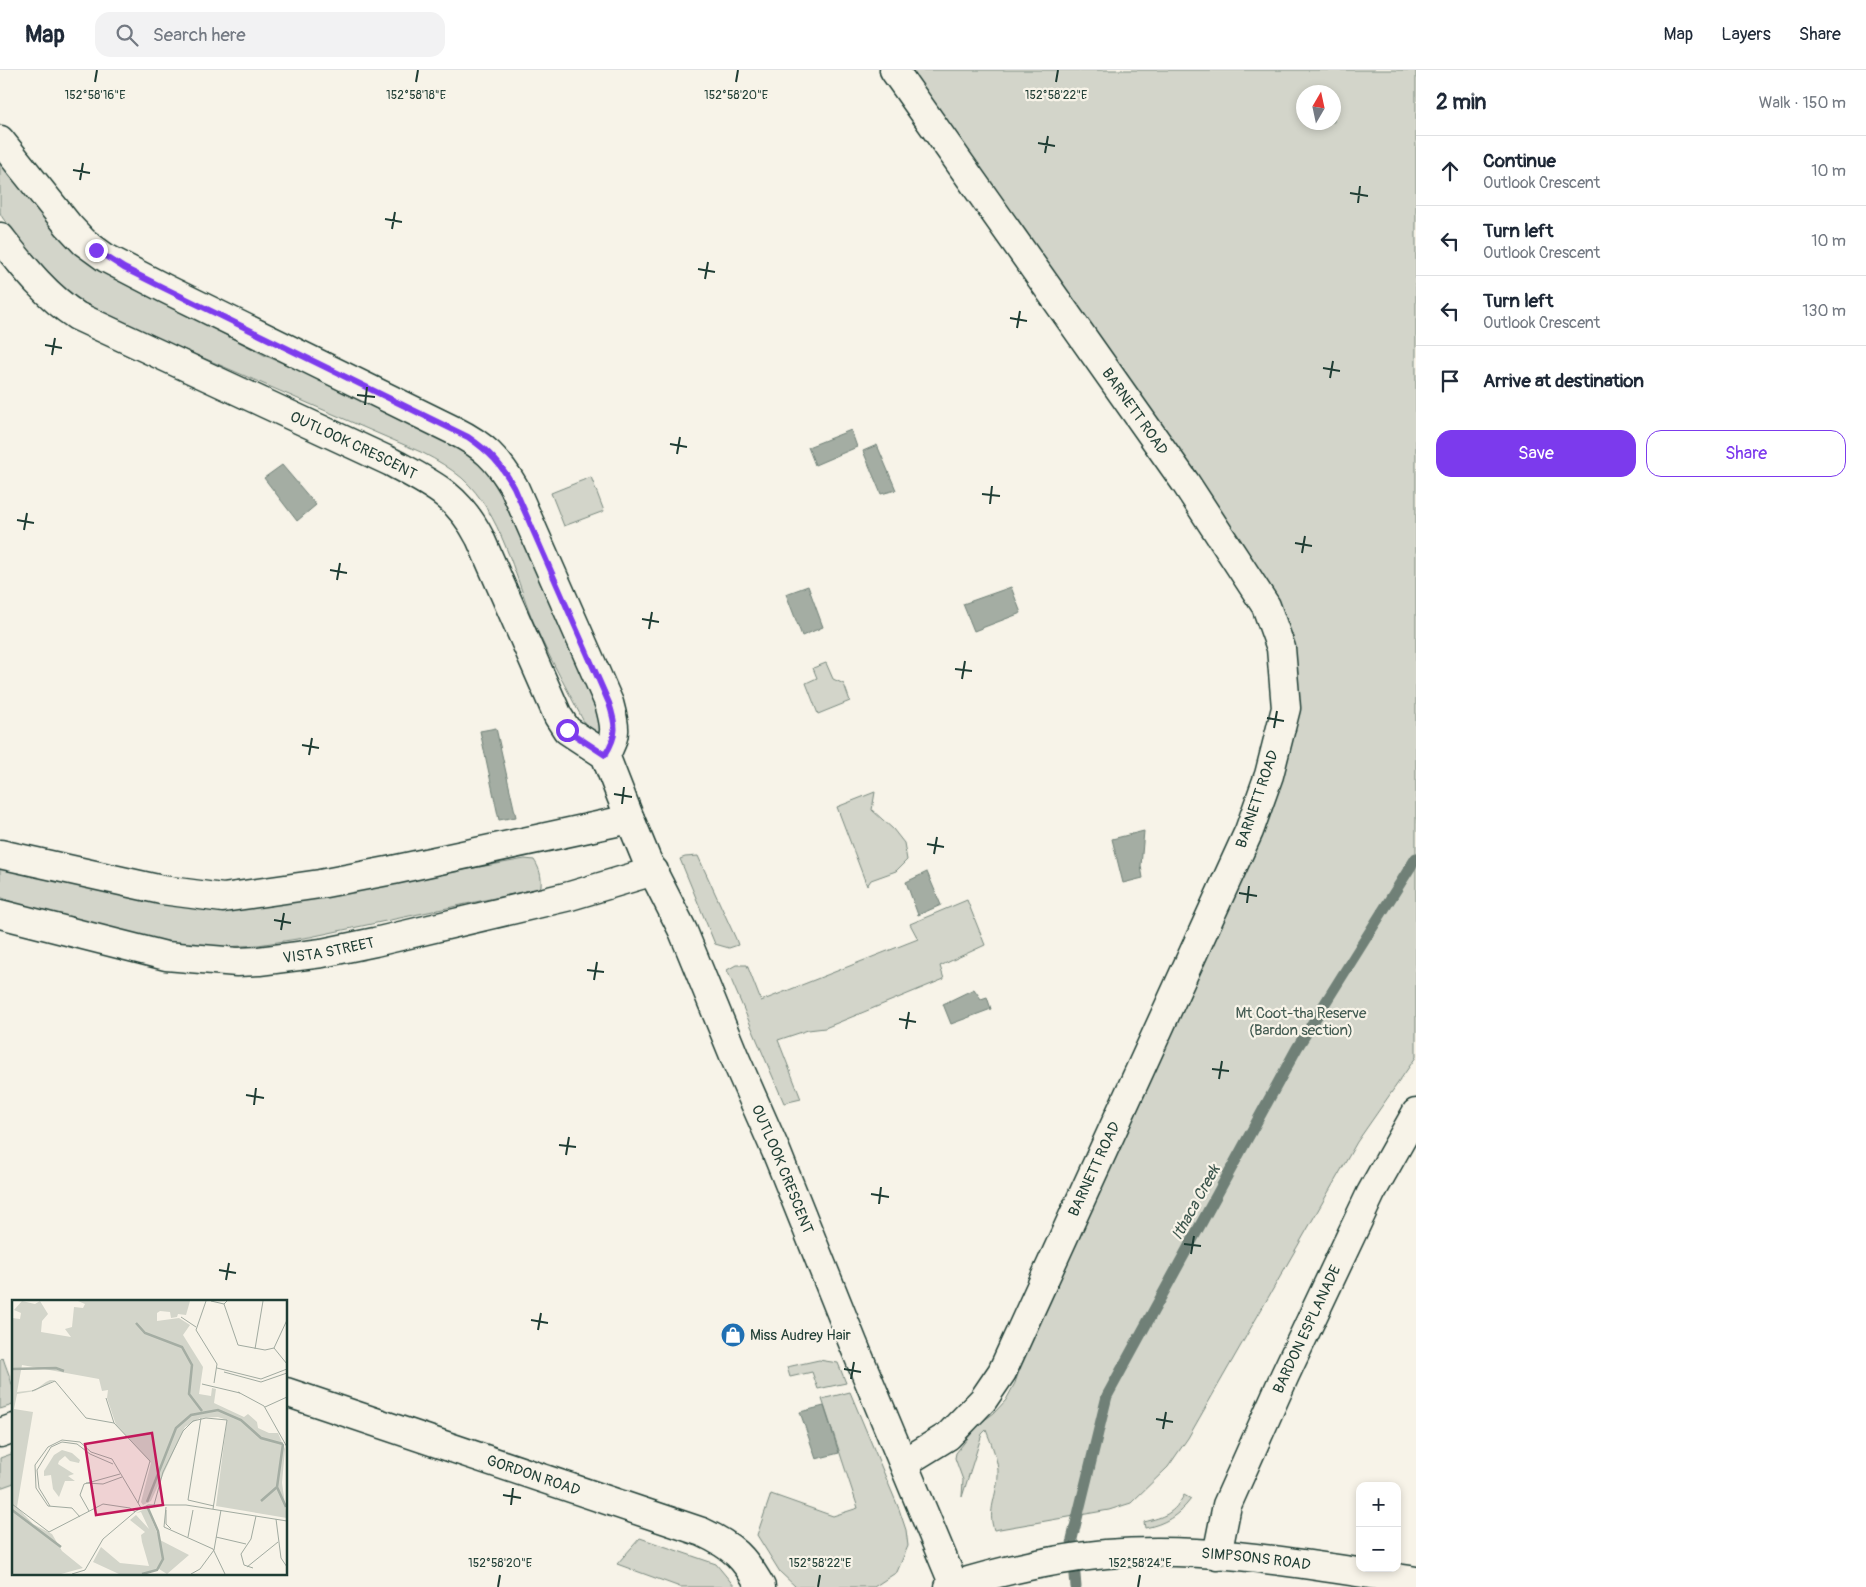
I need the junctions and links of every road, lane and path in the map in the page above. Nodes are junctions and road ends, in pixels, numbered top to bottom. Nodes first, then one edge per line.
1 (894, 70) edge
2 (0, 140) edge
3 (0, 237) edge
4 (605, 755) junction
5 (630, 819) junction
6 (0, 854) edge
7 (654, 872) junction
8 (0, 914) edge
9 (1416, 1113) edge
10 (288, 1393) edge
11 (12, 1429) edge
12 (0, 1433) edge
13 (904, 1463) junction
14 (1217, 1555) junction
15 (1416, 1581) edge
16 (952, 1586) edge
17 (761, 1587) edge

1 - 13 street, BARNETT ROAD
2 - 4 street
3 - 4 street, OUTLOOK CRESCENT
4 - 5 street, OUTLOOK CRESCENT
5 - 6 street
5 - 7 street, OUTLOOK CRESCENT
7 - 8 street, VISTA STREET
7 - 13 street, OUTLOOK CRESCENT
9 - 14 street, BARDON ESPLANADE
10 - 17 street, GORDON ROAD
11 - 12 street
13 - 16 street, OUTLOOK CRESCENT
14 - 15 street, SIMPSONS ROAD
14 - 16 street, SIMPSONS ROAD

